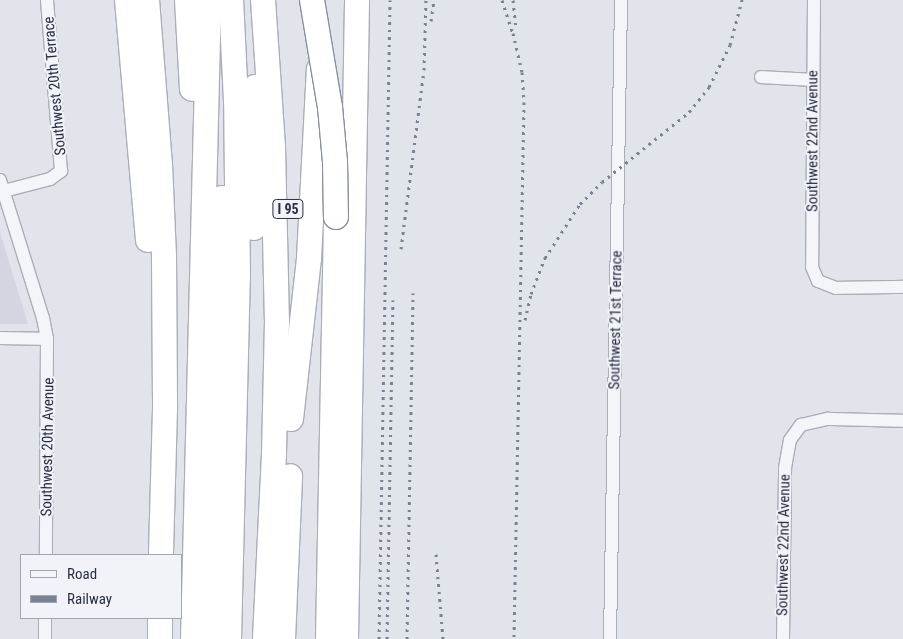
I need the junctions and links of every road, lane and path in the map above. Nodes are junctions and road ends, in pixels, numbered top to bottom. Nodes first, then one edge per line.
1 (47, 0) edge
2 (127, 0) edge
3 (147, 0) edge
4 (187, 0) edge
5 (209, 0) edge
6 (227, 0) edge
7 (231, 0) edge
8 (253, 0) edge
9 (263, 0) edge
10 (276, 0) edge
11 (321, 0) edge
12 (357, 0) edge
13 (621, 0) edge
14 (814, 0) edge
15 (761, 77) dead end
16 (813, 80) junction
17 (2, 186) edge
18 (202, 233) junction
19 (903, 287) edge
20 (0, 338) edge
21 (47, 339) junction
22 (291, 419) junction
23 (903, 421) edge
24 (162, 471) junction
25 (46, 554) edge
26 (161, 554) edge
27 (45, 619) edge
28 (160, 619) edge
29 (237, 638) edge
30 (45, 639) edge
31 (160, 639) edge
32 (193, 639) edge
33 (283, 639) edge
34 (328, 639) edge
35 (346, 639) edge
36 (610, 639) edge
37 (783, 639) edge

1 - 17 street, Southwest 20th Terrace
2 - 24 highway
3 - 24 highway
4 - 18 highway
5 - 18 highway
6 - 29 highway
7 - 29 highway
8 - 29 highway
9 - 29 highway
10 - 22 highway, I 95
11 - 22 highway
11 - 34 highway, bridge
12 - 35 highway
13 - 36 street, Southwest 21st Terrace
14 - 16 street, Southwest 22nd Avenue
15 - 16 street
16 - 19 street, Southwest 22nd Avenue
17 - 21 street, Southwest 20th Avenue
18 - 32 highway
20 - 21 street
21 - 25 street, Southwest 20th Avenue
22 - 33 highway, I 95
23 - 37 street, Southwest 22nd Avenue
24 - 26 highway
27 - 30 street
28 - 31 highway

